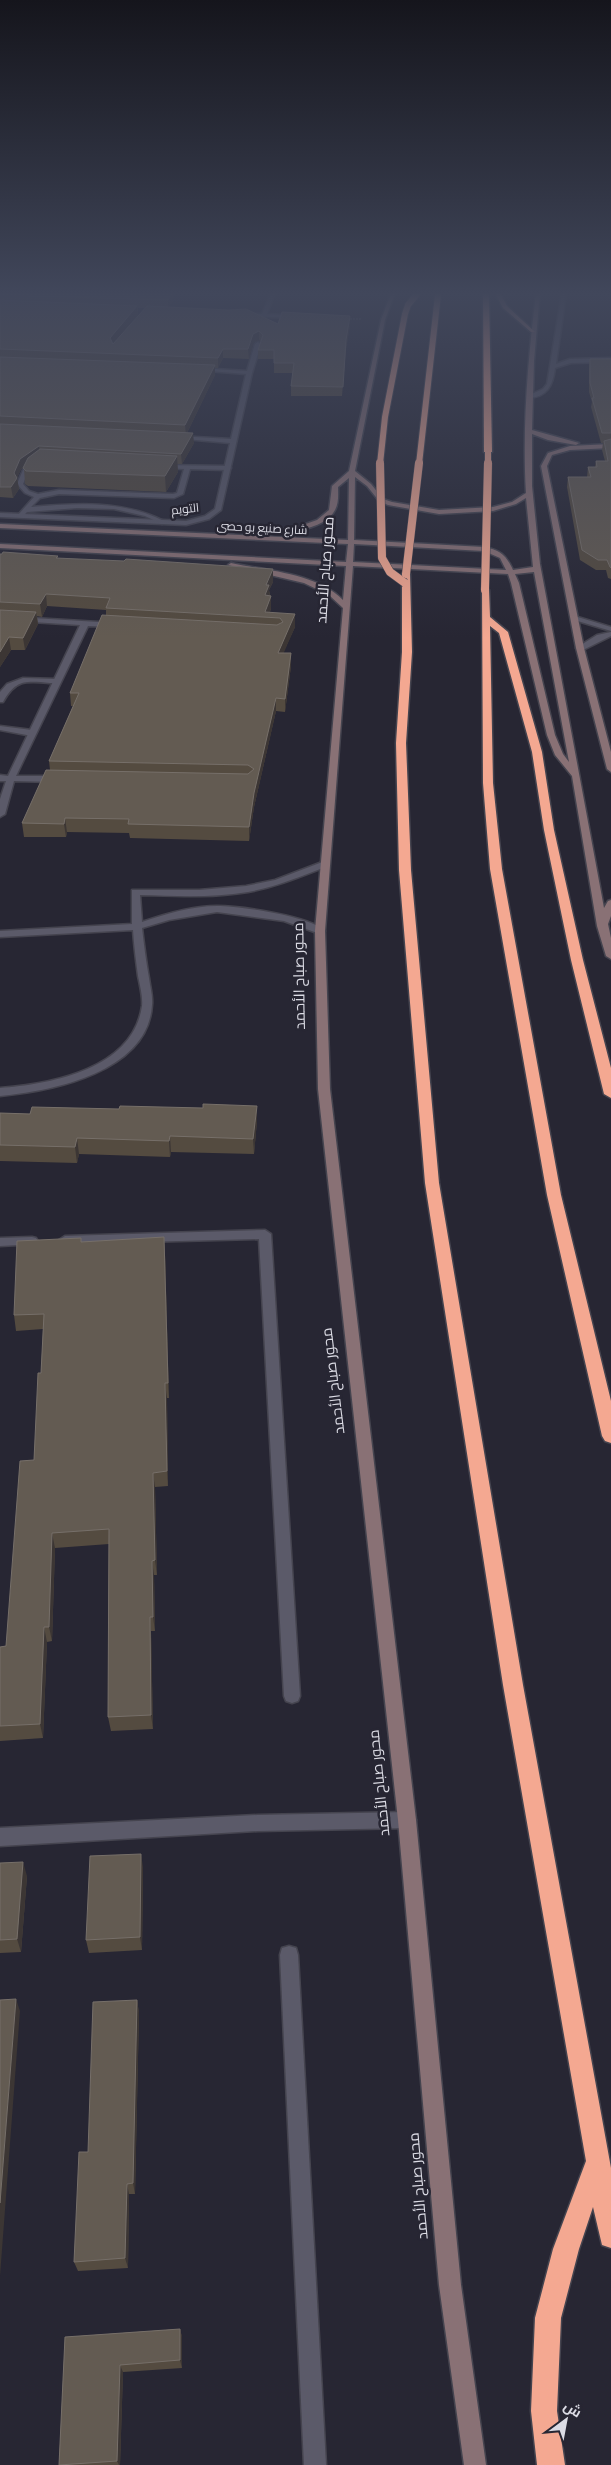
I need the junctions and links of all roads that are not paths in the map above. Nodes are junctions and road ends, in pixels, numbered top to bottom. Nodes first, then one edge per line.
1 (241, 408) edge
2 (365, 408) edge
3 (387, 408) edge
4 (425, 408) edge
5 (487, 408) edge
6 (529, 408) edge
7 (529, 431) junction
8 (166, 438) edge
9 (234, 441) junction
10 (611, 446) edge
11 (48, 459) edge
12 (150, 466) edge
13 (187, 468) junction
14 (228, 468) junction
15 (352, 472) junction
16 (529, 494) junction
17 (38, 496) junction
18 (25, 510) junction
19 (0, 515) edge
20 (20, 516) junction
21 (162, 522) junction
22 (0, 526) edge
23 (208, 537) junction
24 (351, 544) junction
25 (3, 547) edge
26 (349, 564) junction
27 (538, 569) junction
28 (510, 572) junction
29 (406, 583) junction
30 (346, 607) junction
31 (485, 617) junction
32 (574, 617) junction
33 (0, 618) edge
34 (85, 623) junction
35 (123, 625) edge
36 (611, 629) edge
37 (611, 634) edge
38 (580, 648) junction
39 (57, 681) junction
40 (0, 700) edge
41 (0, 728) edge
42 (32, 733) junction
43 (607, 739) edge
44 (611, 769) edge
45 (576, 775) junction
46 (0, 778) edge
47 (11, 778) junction
48 (70, 780) edge
49 (0, 814) edge
50 (324, 864) junction
51 (611, 903) edge
52 (602, 926) junction
53 (137, 927) junction
54 (320, 931) junction
55 (0, 934) edge
56 (611, 956) edge
57 (0, 1092) edge
58 (611, 1094) edge
59 (0, 1242) edge
60 (611, 1436) edge
61 (292, 1696) dead end
62 (406, 1820) junction
63 (0, 1838) edge
64 (289, 1955) dead end
65 (598, 2162) junction
66 (611, 2236) edge
67 (315, 2465) edge
68 (475, 2465) edge
69 (551, 2465) edge

1 - 9 street, التويم
2 - 15 street, محور صباح الأحمد
3 - 29 highway, bridge
4 - 29 highway, bridge
5 - 31 highway, bridge
6 - 7 street
7 - 10 street
7 - 16 street
8 - 9 street
9 - 14 street, التويم
10 - 32 street
11 - 17 street
12 - 13 street
13 - 14 street
13 - 17 street
14 - 21 street, التويم
15 - 16 street
15 - 23 street
15 - 24 street, محور صباح الأحمد
16 - 27 street
17 - 18 street
18 - 20 street
18 - 21 street
19 - 20 street
20 - 21 street
22 - 23 street, شارع صنيع بو حصى
23 - 24 street, شارع صنيع بو حصى
24 - 26 street, محور صباح الأحمد
24 - 28 street, شارع صنيع بو حصى
25 - 26 street
25 - 30 street
26 - 28 street
26 - 30 street, محور صباح الأحمد
27 - 28 street
27 - 45 street
28 - 45 street, شارع صنيع بو حصى
29 - 65 highway
30 - 50 street, محور صباح الأحمد
31 - 58 highway
31 - 60 highway
32 - 36 street
32 - 38 street
33 - 34 street
34 - 35 street
34 - 39 street
37 - 38 street
38 - 43 street
39 - 40 street
39 - 42 street
41 - 42 street
42 - 47 street
43 - 44 street
45 - 52 street
46 - 47 street
47 - 48 street
47 - 49 street
50 - 53 street
50 - 54 street, محور صباح الأحمد
51 - 52 street
52 - 56 street
53 - 54 street
53 - 55 street
53 - 57 street
54 - 62 street, محور صباح الأحمد
59 - 61 street
62 - 63 street
62 - 68 street, محور صباح الأحمد
64 - 67 street
65 - 66 highway
65 - 69 highway

